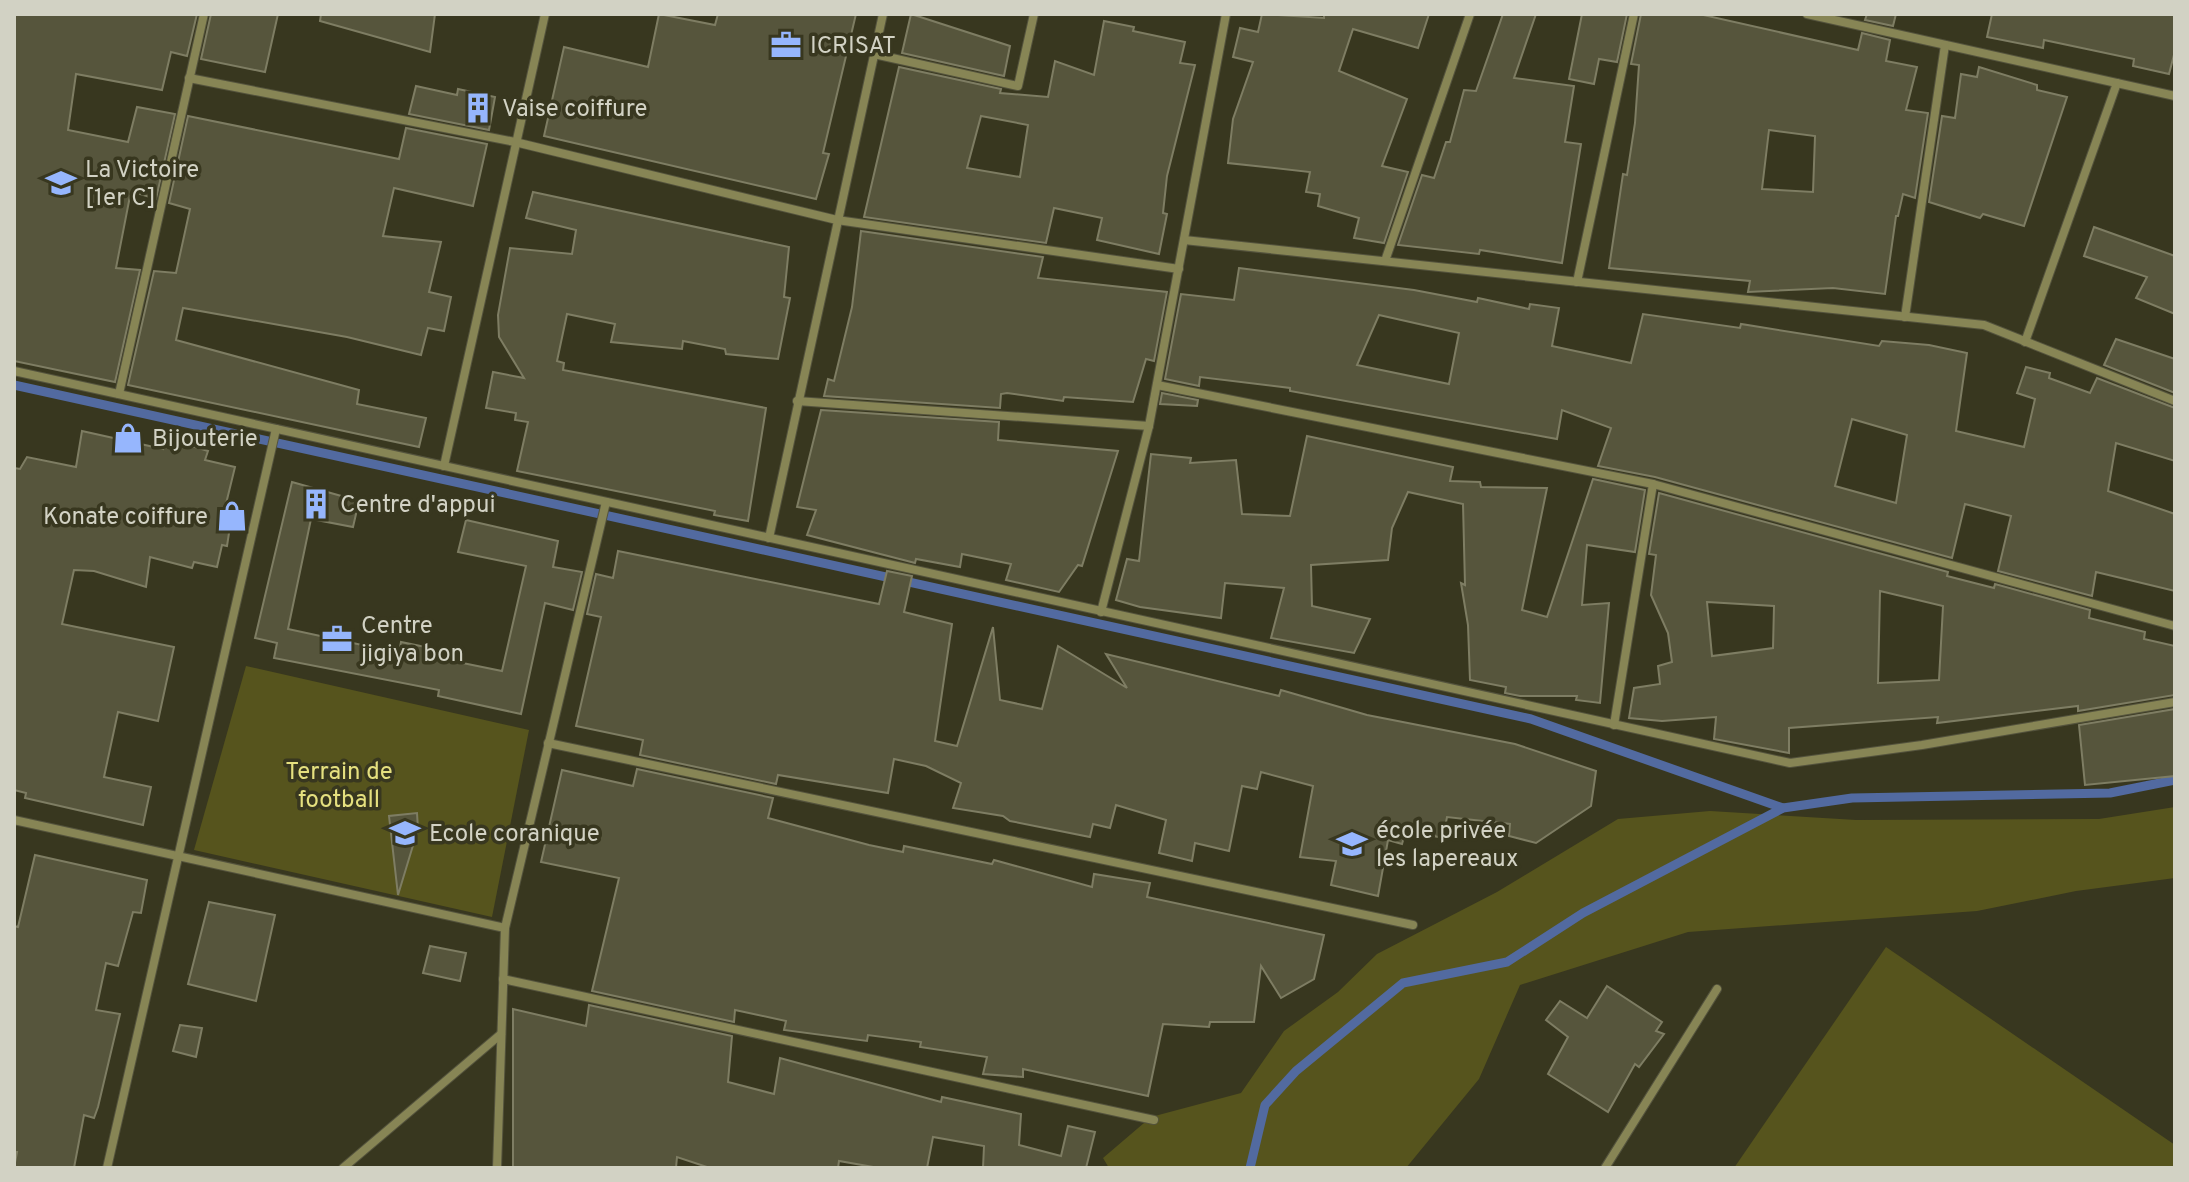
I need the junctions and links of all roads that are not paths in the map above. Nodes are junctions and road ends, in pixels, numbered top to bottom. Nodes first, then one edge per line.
1 (204, 14) edge
2 (545, 14) edge
3 (883, 14) edge
4 (1034, 14) edge
5 (1226, 14) edge
6 (1470, 14) edge
7 (1634, 14) edge
8 (1807, 14) edge
9 (1945, 45) junction
10 (874, 54) junction
11 (189, 78) junction
12 (2117, 83) junction
13 (2175, 96) edge
14 (515, 142) junction
15 (837, 220) junction
16 (1184, 240) junction
17 (1385, 261) junction
18 (1179, 269) junction
19 (1577, 282) junction
20 (1905, 317) junction
21 (2025, 342) junction
22 (14, 371) edge
23 (1157, 385) junction
24 (119, 394) junction
25 (797, 401) junction
26 (2175, 401) edge
27 (1149, 426) junction
28 (276, 429) junction
29 (444, 466) junction
30 (1653, 484) junction
31 (606, 502) junction
32 (769, 538) junction
33 (1101, 612) junction
34 (2175, 626) edge
35 (2175, 702) edge
36 (1614, 725) junction
37 (548, 743) junction
38 (14, 820) edge
39 (179, 856) junction
40 (1413, 925) dead end
41 (505, 928) junction
42 (503, 979) junction
43 (1717, 989) dead end
44 (501, 1034) junction
45 (1154, 1120) dead end
46 (107, 1168) edge
47 (343, 1168) edge
48 (497, 1168) edge
49 (1605, 1168) edge

1 - 11 street
2 - 14 street
3 - 10 street
4 - 10 street
5 - 16 street
6 - 17 street
7 - 19 street
8 - 9 street
9 - 12 street
9 - 20 street
10 - 15 street
11 - 14 street
11 - 24 street
12 - 13 street
12 - 21 street
14 - 15 street
14 - 29 street
15 - 18 street
15 - 25 street
16 - 17 street
16 - 18 street
17 - 19 street
18 - 23 street
19 - 20 street
20 - 21 street
21 - 26 street
22 - 24 street
23 - 27 street
23 - 30 street
24 - 28 street
25 - 27 street
25 - 32 street
27 - 33 street
28 - 29 street
28 - 39 street
29 - 31 street
30 - 34 street
30 - 36 street
31 - 32 street
31 - 37 street
32 - 33 street
33 - 36 street
35 - 36 street
37 - 40 street
37 - 41 street
38 - 39 street
39 - 41 street
39 - 46 street
41 - 42 street
42 - 44 street
42 - 45 street
43 - 49 street
44 - 47 street
44 - 48 street

